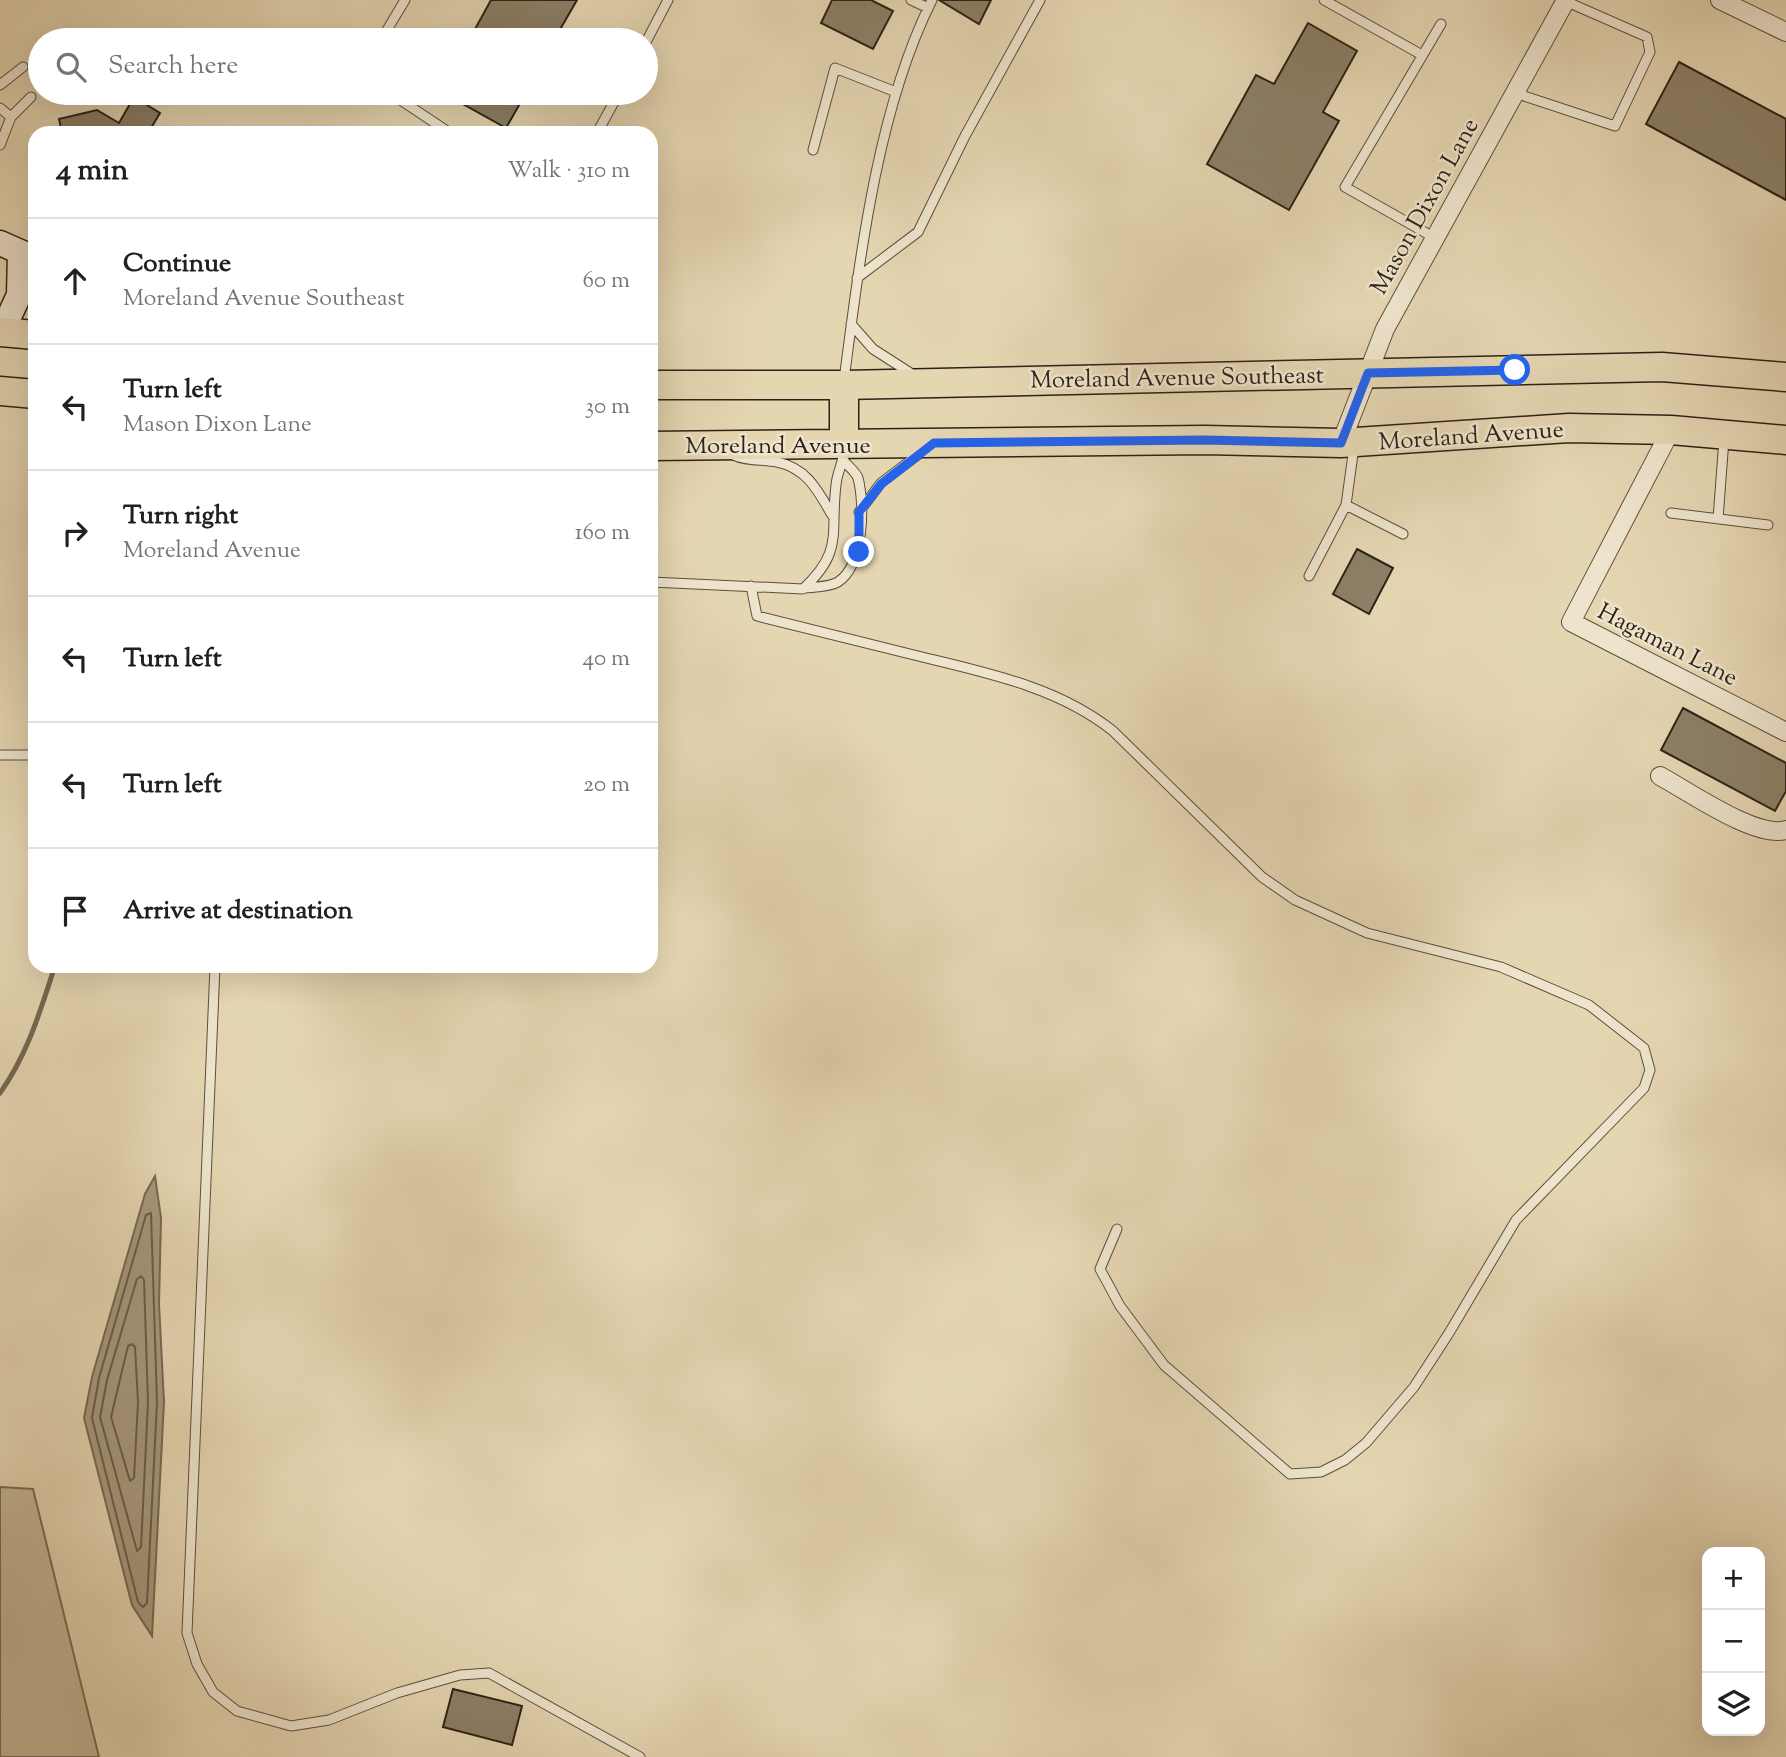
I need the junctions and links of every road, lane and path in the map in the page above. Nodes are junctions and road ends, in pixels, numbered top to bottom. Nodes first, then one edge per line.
1 (405, 0) edge
2 (668, 0) edge
3 (911, 0) edge
4 (1040, 0) edge
5 (1324, 0) edge
6 (1720, 0) edge
7 (1566, 1) edge
8 (930, 4) edge
9 (1441, 24) dead end
10 (389, 28) edge
11 (653, 28) edge
12 (1786, 32) edge
13 (1422, 55) junction
14 (23, 66) dead end
15 (0, 85) edge
16 (896, 92) junction
17 (1515, 93) junction
18 (28, 100) edge
19 (408, 105) edge
20 (612, 105) edge
21 (0, 108) edge
22 (11, 117) junction
23 (440, 126) edge
24 (601, 126) edge
25 (0, 145) edge
26 (813, 150) dead end
27 (1435, 238) junction
28 (18, 251) edge
29 (857, 278) junction
30 (852, 324) junction
31 (1, 332) edge
32 (28, 334) edge
33 (1368, 373) junction
34 (1786, 377) edge
35 (933, 383) junction
36 (658, 385) edge
37 (844, 385) junction
38 (0, 391) edge
39 (28, 393) edge
40 (1671, 430) junction
41 (1724, 433) junction
42 (1786, 440) edge
43 (1348, 442) junction
44 (934, 443) junction
45 (708, 445) junction
46 (658, 446) edge
47 (844, 453) junction
48 (1346, 505) junction
49 (859, 512) junction
50 (1671, 513) dead end
51 (832, 516) junction
52 (1718, 519) junction
53 (1768, 525) dead end
54 (1403, 534) dead end
55 (1309, 576) dead end
56 (658, 582) edge
57 (751, 586) junction
58 (803, 589) junction
59 (1786, 732) edge
60 (0, 755) edge
61 (28, 755) edge
62 (1660, 776) dead end
63 (1786, 830) edge
64 (215, 973) edge
65 (1117, 1229) dead end
66 (640, 1757) edge

1 - 10 lane
2 - 11 lane
3 - 8 lane
4 - 29 lane
5 - 13 lane
6 - 12 street
7 - 17 street, Mason Dixon Lane
7 - 17 lane
8 - 16 lane
9 - 13 lane
13 - 27 lane
14 - 15 lane
16 - 26 lane
16 - 29 lane
17 - 27 street, Mason Dixon Lane
18 - 22 lane
19 - 23 lane
20 - 24 lane
21 - 22 lane
22 - 25 lane
27 - 33 street, Mason Dixon Lane
28 - 31 main road
29 - 30 lane
30 - 35 lane
30 - 37 lane
31 - 32 main road
33 - 34 main road, Moreland Avenue Southeast
33 - 35 main road, Moreland Avenue Southeast
33 - 43 street, Mason Dixon Lane
35 - 37 main road, Moreland Avenue Southeast
36 - 37 main road, Moreland Avenue Southeast
37 - 47 main road
38 - 39 main road
40 - 41 main road, Moreland Avenue
40 - 43 main road, Moreland Avenue
40 - 59 street, Hagaman Lane
41 - 42 main road, Moreland Avenue
41 - 52 lane
43 - 44 main road, Moreland Avenue
43 - 48 lane
44 - 47 main road, Moreland Avenue
44 - 49 lane
45 - 46 main road, Moreland Avenue
45 - 47 main road, Moreland Avenue
45 - 51 lane
47 - 49 lane
47 - 51 lane
48 - 54 lane
48 - 55 lane
49 - 58 lane
50 - 52 lane
51 - 58 lane
52 - 53 lane
56 - 57 lane
57 - 58 lane
57 - 65 lane
60 - 61 lane
62 - 63 street
64 - 66 lane

